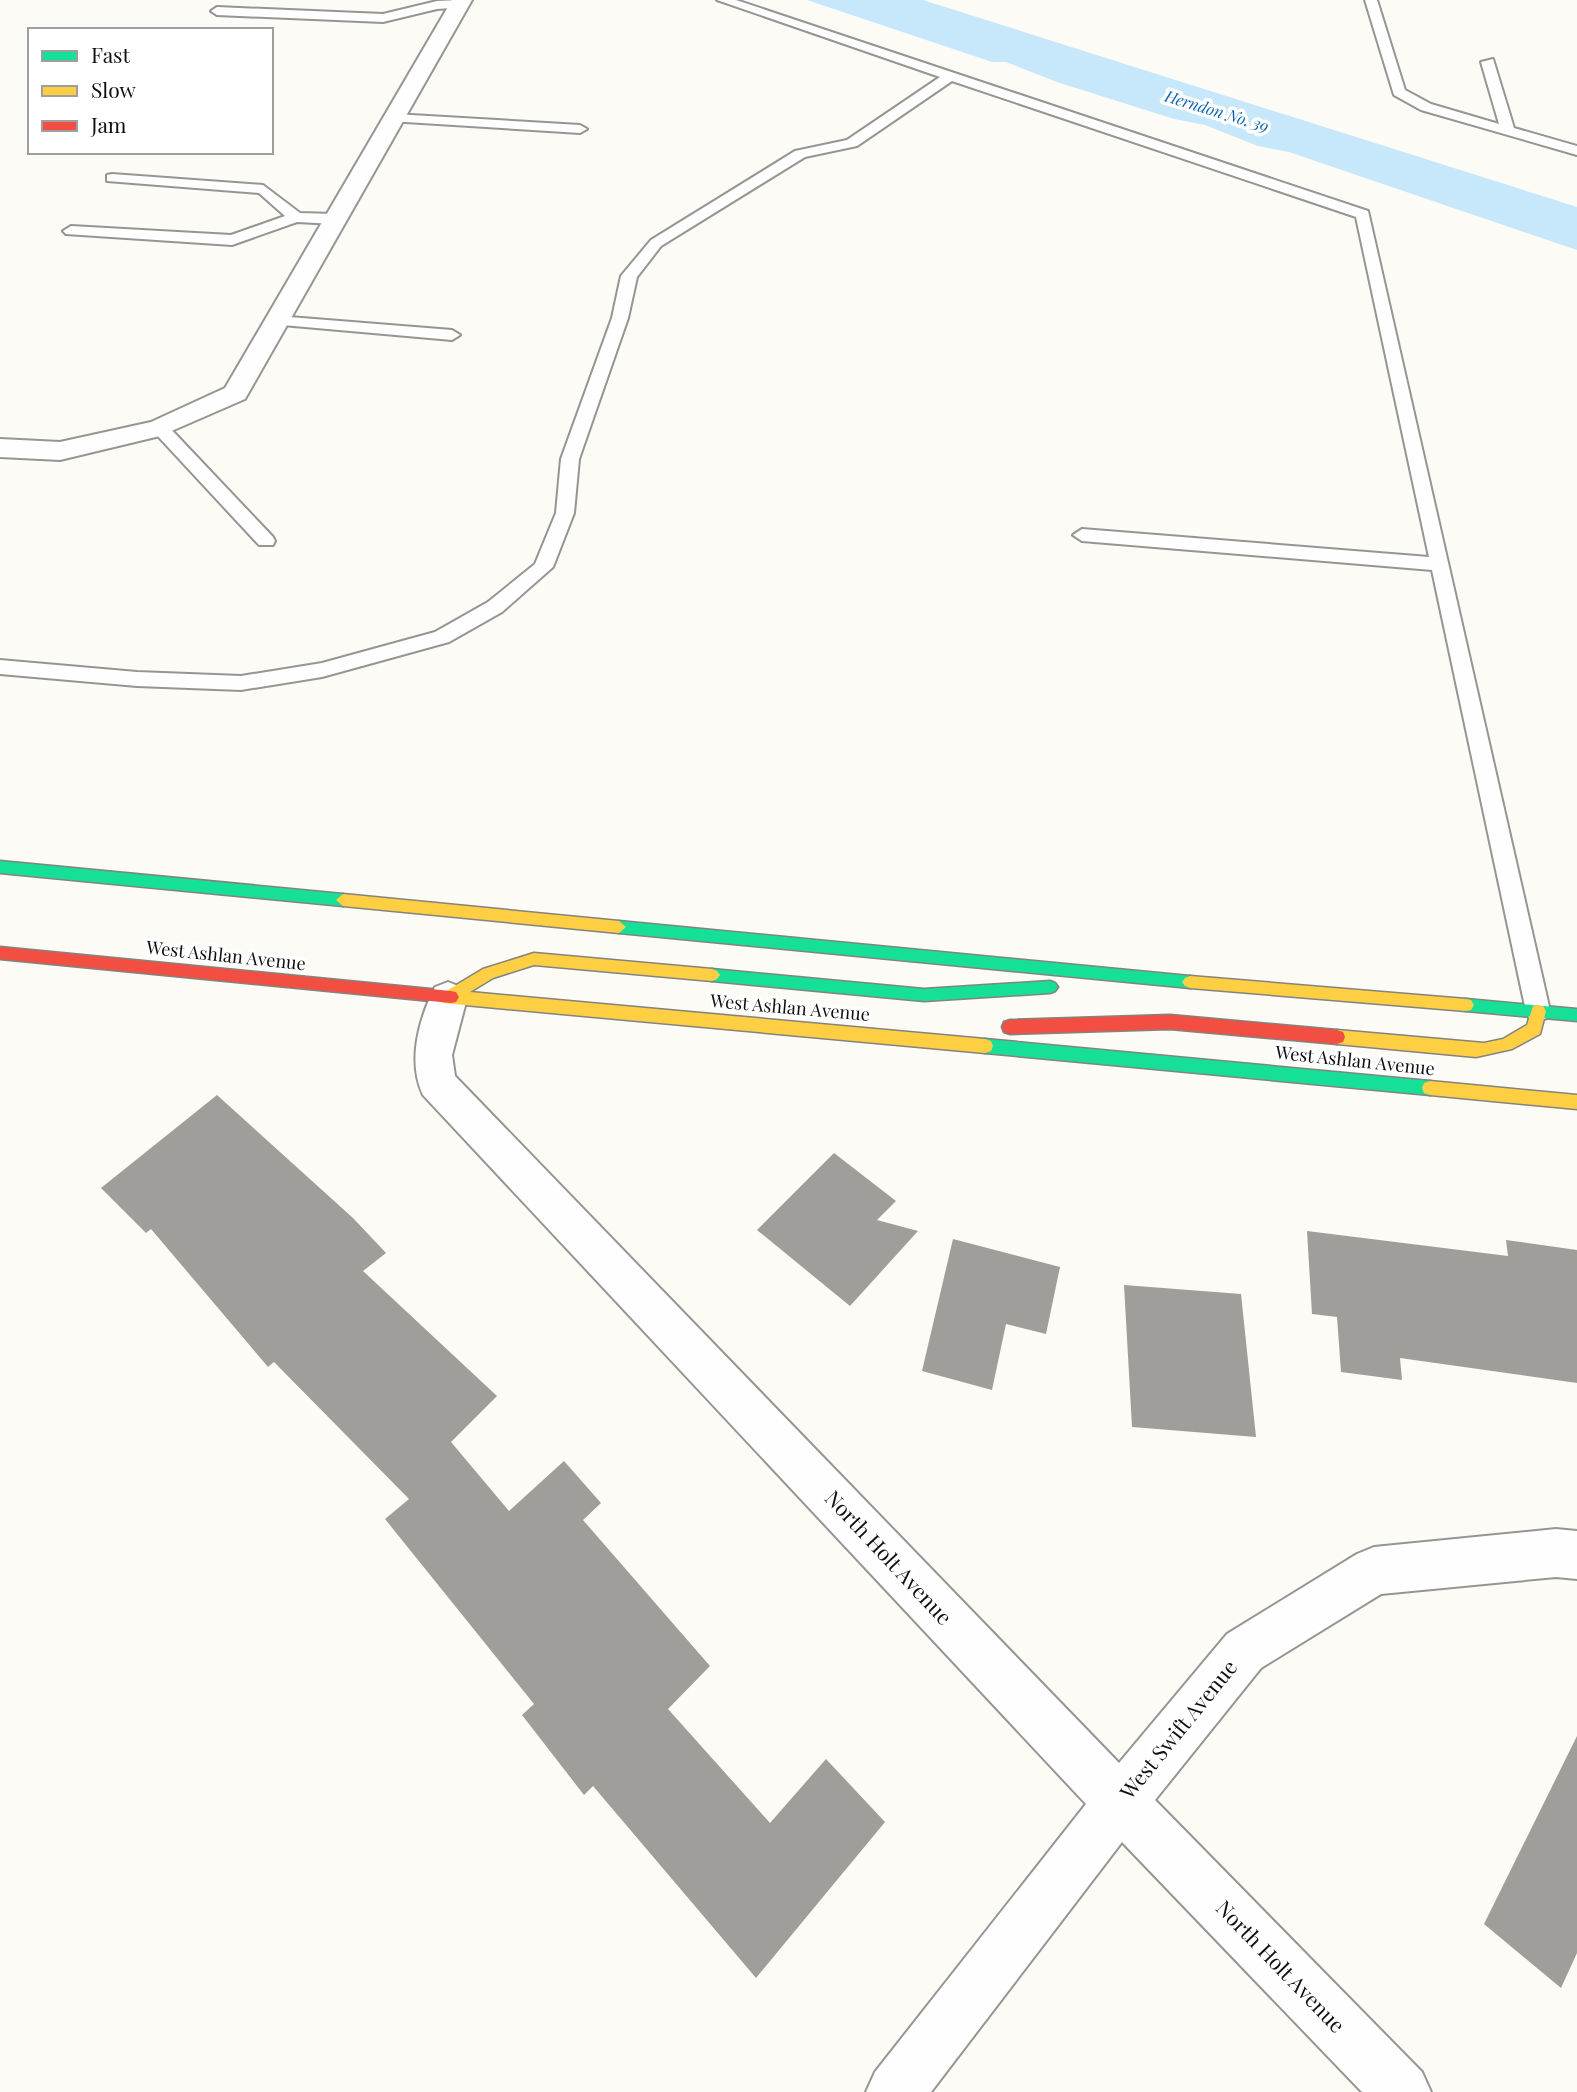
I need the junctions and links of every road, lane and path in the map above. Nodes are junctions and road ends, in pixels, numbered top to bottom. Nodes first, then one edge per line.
1 (723, 0) edge
2 (1371, 0) edge
3 (448, 2) edge
4 (217, 11) dead end
5 (1488, 62) dead end
6 (950, 76) junction
7 (394, 118) junction
8 (580, 129) dead end
9 (1508, 131) junction
10 (1577, 151) edge
11 (112, 178) dead end
12 (296, 217) junction
13 (335, 219) junction
14 (71, 231) dead end
15 (277, 321) junction
16 (452, 335) dead end
17 (160, 428) junction
18 (0, 448) edge
19 (1082, 535) dead end
20 (265, 541) dead end
21 (1440, 564) junction
22 (0, 667) edge
23 (0, 867) edge
24 (0, 953) edge
25 (1170, 979) junction
26 (448, 998) junction
27 (1538, 1012) junction
28 (1577, 1015) edge
29 (858, 1033) junction
30 (1577, 1102) edge
31 (1577, 1555) edge
32 (1120, 1802) junction
33 (895, 2092) edge
34 (1402, 2092) edge

1 - 6 lane
2 - 9 lane
3 - 4 lane
3 - 7 street
5 - 9 lane
6 - 21 lane
6 - 22 lane
7 - 8 lane
7 - 13 street
9 - 10 lane
11 - 12 lane
12 - 13 lane
12 - 14 lane
13 - 15 street
15 - 16 lane
15 - 17 street
17 - 18 street
17 - 20 lane
19 - 21 lane
21 - 27 lane
23 - 25 main road
24 - 26 main road, West Ashlan Avenue
25 - 26 main road
25 - 27 main road
26 - 29 main road, West Ashlan Avenue
26 - 32 street, North Holt Avenue
27 - 28 main road
27 - 29 main road
29 - 30 main road, West Ashlan Avenue
31 - 32 street, West Swift Avenue
32 - 33 street, West Swift Avenue
32 - 34 street, North Holt Avenue

